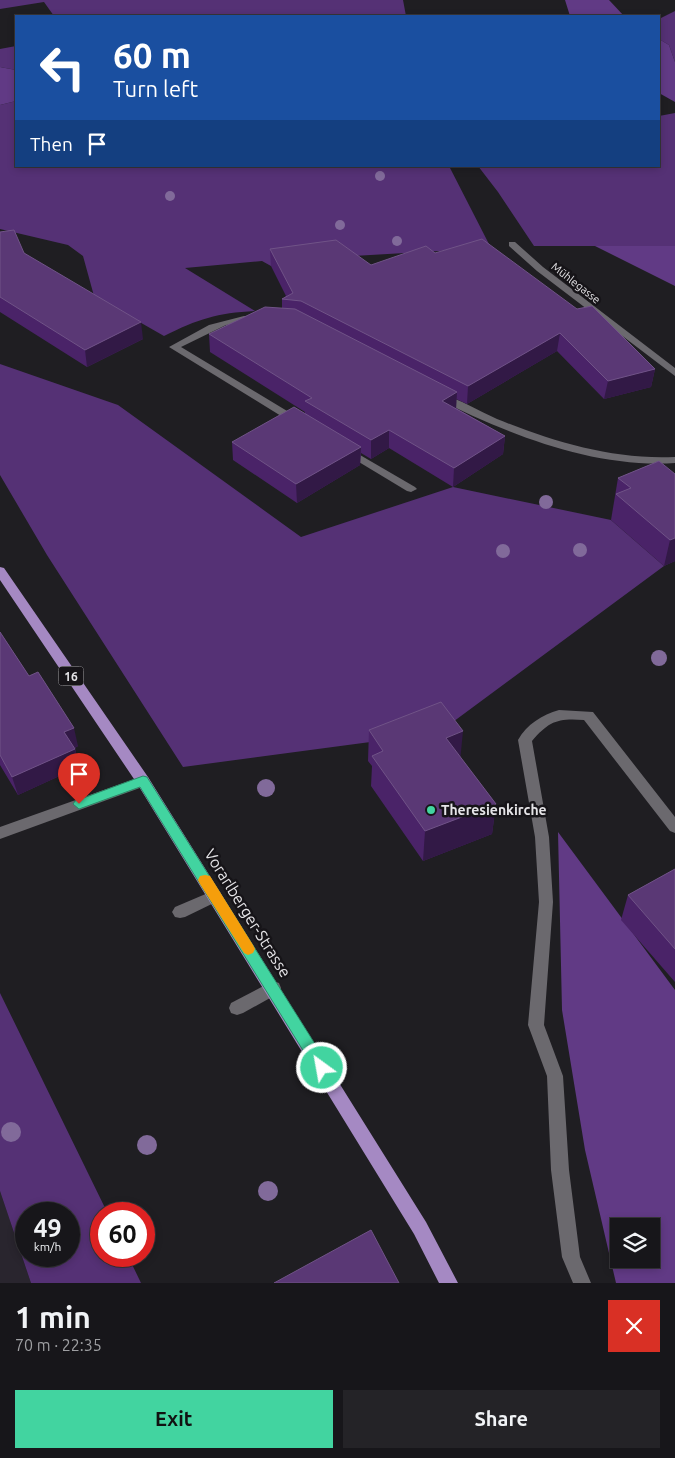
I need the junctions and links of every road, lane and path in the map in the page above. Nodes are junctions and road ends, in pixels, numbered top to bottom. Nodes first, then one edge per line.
1 (512, 244) dead end
2 (268, 320) edge
3 (675, 373) edge
4 (434, 394) edge
5 (309, 428) edge
6 (335, 444) edge
7 (675, 460) edge
8 (411, 489) dead end
9 (0, 571) edge
10 (143, 781) junction
11 (675, 827) edge
12 (0, 833) edge
13 (215, 896) junction
14 (180, 912) dead end
15 (273, 988) junction
16 (237, 1008) dead end
17 (449, 1283) edge
18 (582, 1283) edge

1 - 3 street, Mühlegasse
2 - 5 street
4 - 7 street
6 - 8 street
9 - 10 main road, Vorarlberger-Strasse / 16
10 - 12 street
10 - 13 main road, Vorarlberger-Strasse / 16
11 - 18 street
13 - 14 street
13 - 15 main road, Vorarlberger-Strasse / 16
15 - 16 street
15 - 17 main road, Vorarlberger-Strasse / 16

